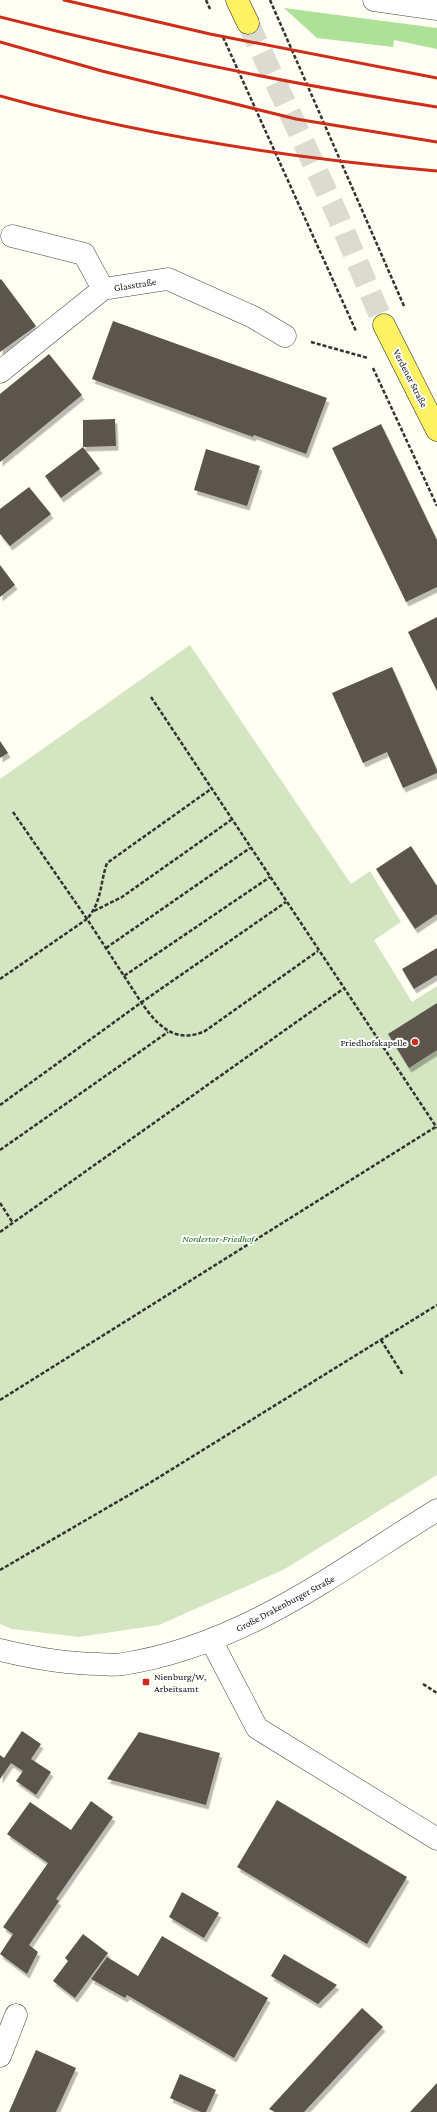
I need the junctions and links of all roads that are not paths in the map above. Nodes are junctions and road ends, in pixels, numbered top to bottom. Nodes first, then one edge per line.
1 (237, 0) edge
2 (374, 0) edge
3 (437, 9) edge
4 (248, 23) tunnel mouth
5 (12, 236) dead end
6 (103, 289) junction
7 (384, 325) tunnel mouth
8 (285, 336) road end
9 (0, 372) edge
10 (437, 430) edge
11 (437, 1510) edge
12 (211, 1640) junction
13 (0, 1650) edge
14 (437, 1839) edge
15 (16, 2015) dead end
16 (0, 2056) edge

1 - 4 main road
2 - 3 street
5 - 6 street
6 - 8 street, Glasstraße
6 - 9 street, Glasstraße
7 - 10 main road, Verdener Straße
11 - 12 street, Große Drakenburger Straße
12 - 13 street, Große Drakenburger Straße
12 - 14 street
15 - 16 street

